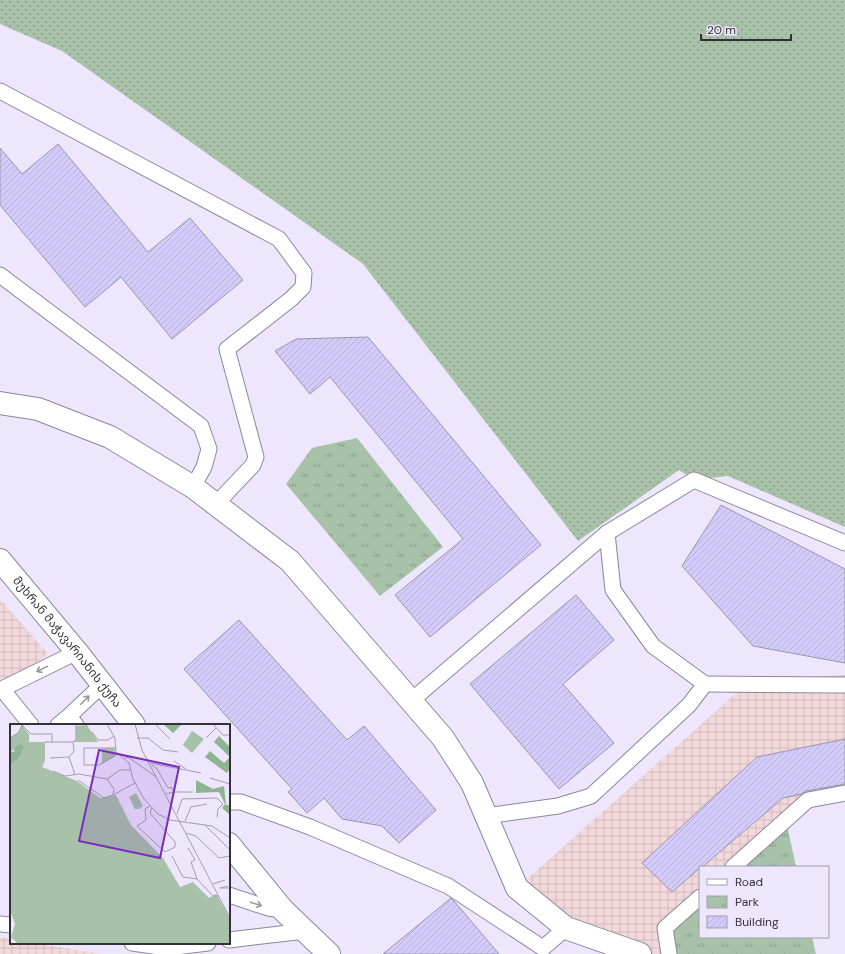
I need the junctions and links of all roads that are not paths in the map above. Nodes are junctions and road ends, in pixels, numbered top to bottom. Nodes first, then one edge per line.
1 (0, 91) edge
2 (0, 275) edge
3 (0, 403) edge
4 (193, 487) junction
5 (216, 504) junction
6 (607, 533) junction
7 (845, 543) edge
8 (0, 560) edge
9 (77, 652) junction
10 (705, 684) junction
11 (102, 685) junction
12 (845, 685) edge
13 (1, 689) edge
14 (412, 700) junction
15 (68, 722) edge
16 (30, 724) edge
17 (133, 724) edge
18 (845, 793) edge
19 (230, 802) edge
20 (486, 816) junction
21 (230, 845) edge
22 (735, 866) edge
23 (230, 895) edge
24 (699, 898) edge
25 (283, 910) junction
26 (0, 924) edge
27 (10, 925) edge
28 (566, 928) junction
29 (306, 931) junction
30 (230, 940) edge
31 (139, 944) edge
32 (200, 944) edge
33 (329, 954) edge
34 (640, 954) edge
35 (670, 954) edge

1 - 5 lane
2 - 4 lane
3 - 4 street
4 - 5 street
5 - 14 street
6 - 7 lane
6 - 10 lane
6 - 14 lane
8 - 9 street, მუხრან მაჭავარიანის ქუჩა
9 - 11 street, მუხრან მაჭავარიანის ქუჩა
9 -> 13 lane
10 - 12 lane
10 - 20 lane
15 -> 11 lane
11 - 17 street, მუხრან მაჭავარიანის ქუჩა
13 - 16 lane
14 - 20 street
18 - 22 lane
19 - 28 lane
20 - 28 street
21 - 25 street
23 -> 25 lane
24 - 35 lane
25 - 29 street
26 - 27 lane
28 - 34 street
29 - 30 lane
29 - 33 street
31 - 32 lane

